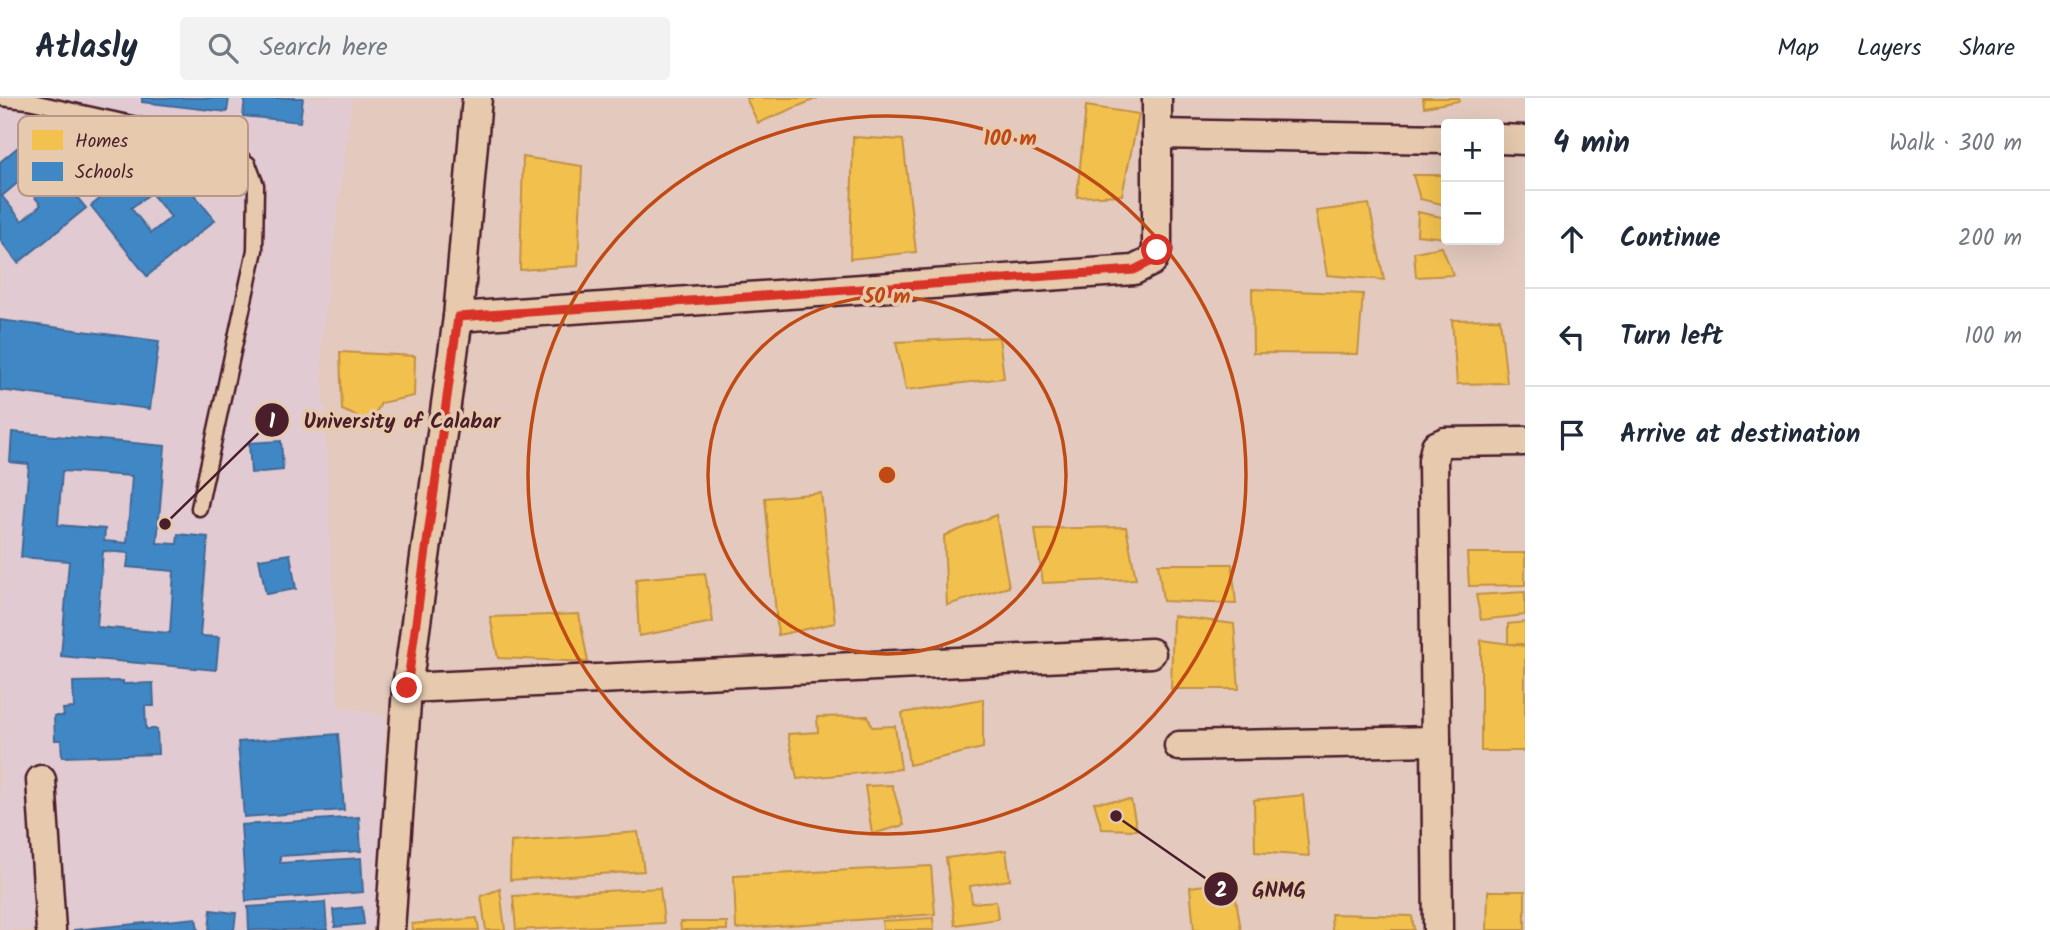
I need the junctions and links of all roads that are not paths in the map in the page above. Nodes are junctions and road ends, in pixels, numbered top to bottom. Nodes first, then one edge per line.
1 (0, 98) edge
2 (477, 98) edge
3 (1157, 98) edge
4 (29, 99) edge
5 (102, 116) edge
6 (1157, 134) junction
7 (1441, 139) edge
8 (1504, 139) edge
9 (1525, 140) edge
10 (248, 164) edge
11 (458, 317) junction
12 (1525, 441) edge
13 (199, 508) dead end
14 (1150, 653) dead end
15 (407, 688) junction
16 (1436, 741) junction
17 (1179, 746) dead end
18 (41, 780) dead end
19 (51, 930) edge
20 (390, 930) edge
21 (1438, 930) edge

1 - 4 lane
2 - 11 street
3 - 6 street
4 - 5 lane
6 - 7 street
6 - 11 street
8 - 9 street
10 - 13 lane
11 - 15 street
12 - 16 street
14 - 15 street
15 - 20 street
16 - 17 street
16 - 21 street
18 - 19 street

